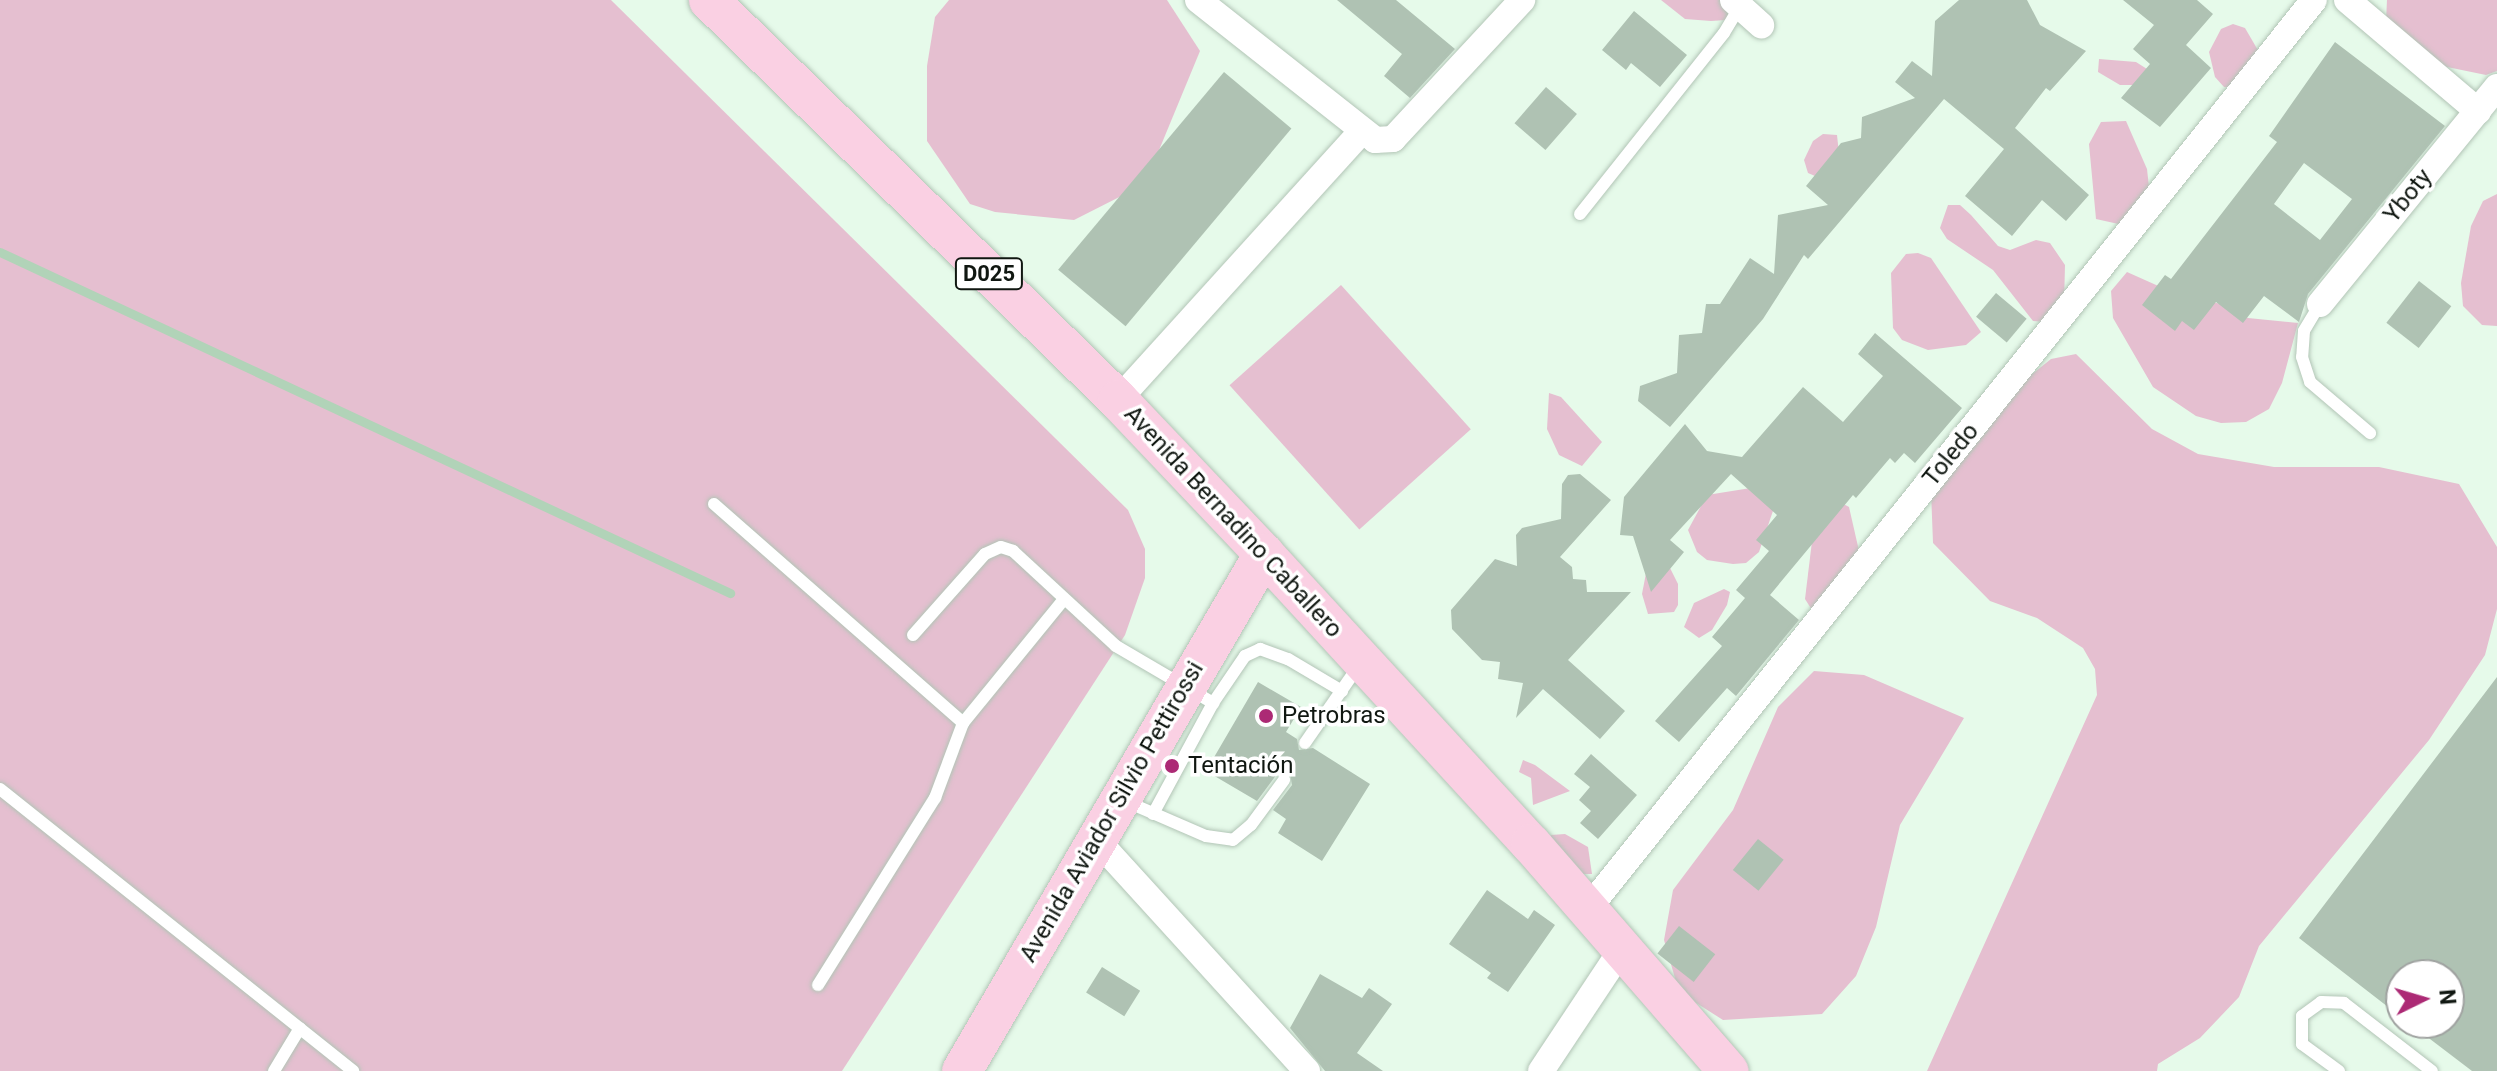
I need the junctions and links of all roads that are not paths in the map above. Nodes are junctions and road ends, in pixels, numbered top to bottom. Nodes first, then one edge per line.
1 (1198, 0) edge
2 (1522, 0) edge
3 (2347, 0) edge
4 (1737, 3) edge
5 (2304, 4) edge
6 (725, 9) edge
7 (1761, 25) dead end
8 (2497, 87) edge
9 (2478, 111) junction
10 (1361, 132) junction
11 (1580, 214) dead end
12 (2320, 304) joint
13 (1118, 400) junction
14 (2370, 433) dead end
15 (714, 504) dead end
16 (1264, 554) junction
17 (1064, 599) junction
18 (913, 635) dead end
19 (1352, 676) junction
20 (1200, 695) junction
21 (963, 723) junction
22 (1305, 743) dead end
23 (1284, 780) dead end
24 (0, 789) edge
25 (1136, 806) junction
26 (1095, 838) junction
27 (1588, 909) junction
28 (1622, 949) junction
29 (818, 985) dead end
30 (300, 1028) junction
31 (274, 1071) edge
32 (353, 1071) edge
33 (962, 1071) edge
34 (1307, 1071) edge
35 (1541, 1071) edge
36 (1728, 1071) edge
37 (2339, 1071) edge
38 (2432, 1071) edge

1 - 10 street
2 - 10 street
3 - 9 street
4 - 7 street
4 - 11 lane
5 - 27 street, Toledo
6 - 13 main road, Avenida Bernadino Caballero / D025
8 - 9 street, Yboty
9 - 12 street, Yboty
10 - 13 street
12 - 14 lane
13 - 16 main road, Avenida Bernadino Caballero / D025
15 - 21 lane
16 - 19 main road, Avenida Bernadino Caballero
16 - 20 main road, Avenida Aviador Silvio Pettirossi
17 - 18 lane
17 - 20 lane
17 - 21 lane
19 - 20 lane
19 - 22 lane
19 - 27 main road, Avenida Bernadino Caballero
20 - 25 main road, Avenida Aviador Silvio Pettirossi
21 - 29 lane
23 - 25 lane
24 - 30 lane
25 - 26 main road, Avenida Aviador Silvio Pettirossi
26 - 33 main road, Avenida Aviador Silvio Pettirossi
26 - 34 street
27 - 28 main road, Avenida Bernadino Caballero
28 - 35 street
28 - 36 main road, Avenida Bernadino Caballero
30 - 31 lane
30 - 32 lane
37 - 38 lane

